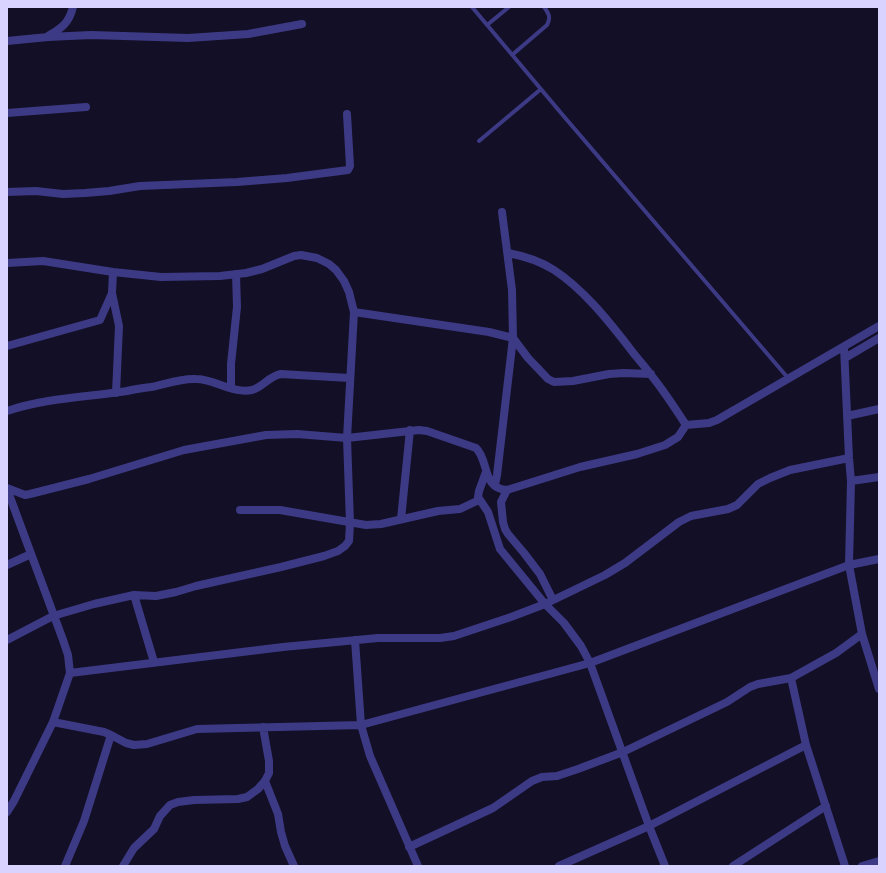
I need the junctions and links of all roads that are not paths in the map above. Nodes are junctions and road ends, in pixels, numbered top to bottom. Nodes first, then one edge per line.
1 (73, 7) edge
2 (472, 7) edge
3 (509, 7) edge
4 (544, 7) edge
5 (302, 24) dead end
6 (487, 25) junction
7 (48, 37) junction
8 (7, 41) edge
9 (512, 54) junction
10 (541, 89) junction
11 (86, 107) dead end
12 (7, 114) edge
13 (347, 114) dead end
14 (479, 140) dead end
15 (7, 192) edge
16 (502, 212) dead end
17 (508, 253) junction
18 (7, 263) edge
19 (113, 272) junction
20 (236, 274) junction
21 (112, 293) junction
22 (354, 312) junction
23 (879, 326) edge
24 (513, 338) junction
25 (879, 338) edge
26 (7, 346) edge
27 (844, 347) junction
28 (845, 358) junction
29 (651, 374) junction
30 (349, 378) junction
31 (789, 379) junction
32 (231, 388) junction
33 (116, 393) junction
34 (879, 409) edge
35 (7, 411) edge
36 (847, 416) junction
37 (686, 424) junction
38 (410, 430) junction
39 (346, 438) junction
40 (848, 458) junction
41 (486, 472) junction
42 (879, 477) edge
43 (851, 481) junction
44 (495, 485) junction
45 (7, 489) edge
46 (507, 490) junction
47 (479, 500) junction
48 (240, 510) dead end
49 (402, 519) junction
50 (350, 524) junction
51 (31, 554) junction
52 (879, 559) edge
53 (7, 565) edge
54 (849, 565) junction
55 (134, 595) junction
56 (553, 600) junction
57 (545, 604) junction
58 (53, 616) junction
59 (862, 634) junction
60 (7, 640) edge
61 (355, 640) junction
62 (154, 662) junction
63 (590, 663) junction
64 (70, 673) junction
65 (791, 678) junction
66 (879, 686) edge
67 (53, 722) junction
68 (361, 726) junction
69 (264, 727) junction
70 (111, 735) junction
71 (806, 745) junction
72 (623, 752) junction
73 (265, 781) junction
74 (826, 806) junction
75 (7, 812) edge
76 (649, 826) junction
77 (409, 847) junction
78 (879, 861) edge
79 (65, 866) edge
80 (123, 866) edge
81 (294, 866) edge
82 (418, 866) edge
83 (559, 866) edge
84 (665, 866) edge
85 (733, 866) edge
86 (845, 866) edge
87 (862, 866) edge

1 - 7 street
2 - 6 lane
3 - 6 lane
4 - 9 lane
5 - 7 street
6 - 9 lane
7 - 8 street
9 - 10 lane
10 - 14 lane
10 - 31 lane
11 - 12 street
13 - 15 street
16 - 17 street
17 - 24 street
17 - 29 street
18 - 19 street
19 - 20 street
19 - 21 street
20 - 22 street
20 - 32 street
21 - 26 street
21 - 33 street
22 - 24 street
22 - 30 street
23 - 27 street
24 - 29 street
24 - 44 street
25 - 28 street
27 - 28 street
27 - 31 street
28 - 36 street
29 - 37 street
30 - 32 street
30 - 39 street
31 - 37 street
32 - 33 street
33 - 35 street
34 - 36 street
36 - 40 street
37 - 46 street
38 - 39 street
38 - 41 street
38 - 49 street
39 - 45 street
39 - 50 street
40 - 43 street
40 - 56 street
41 - 44 street
41 - 47 street
42 - 43 street
43 - 54 street
44 - 46 street
45 - 51 street
46 - 56 street
47 - 49 street
47 - 57 street
48 - 50 street
49 - 50 street
50 - 55 street
51 - 53 street
51 - 58 street
52 - 54 street
54 - 59 street
54 - 63 street
55 - 58 street
55 - 62 street
56 - 57 street
57 - 61 street
57 - 63 street
58 - 60 street
58 - 64 street
59 - 65 street
59 - 66 street
61 - 62 street
61 - 68 street
62 - 64 street
63 - 68 street
63 - 72 street
64 - 67 street
65 - 71 street
65 - 72 street
67 - 70 street
67 - 75 street
68 - 69 street
68 - 77 street
69 - 70 street
69 - 73 street
70 - 79 street
71 - 74 street
71 - 76 street
72 - 76 street
72 - 77 street
73 - 80 street
73 - 81 street
74 - 85 street
74 - 86 street
76 - 83 street
76 - 84 street
77 - 82 street
78 - 87 street

